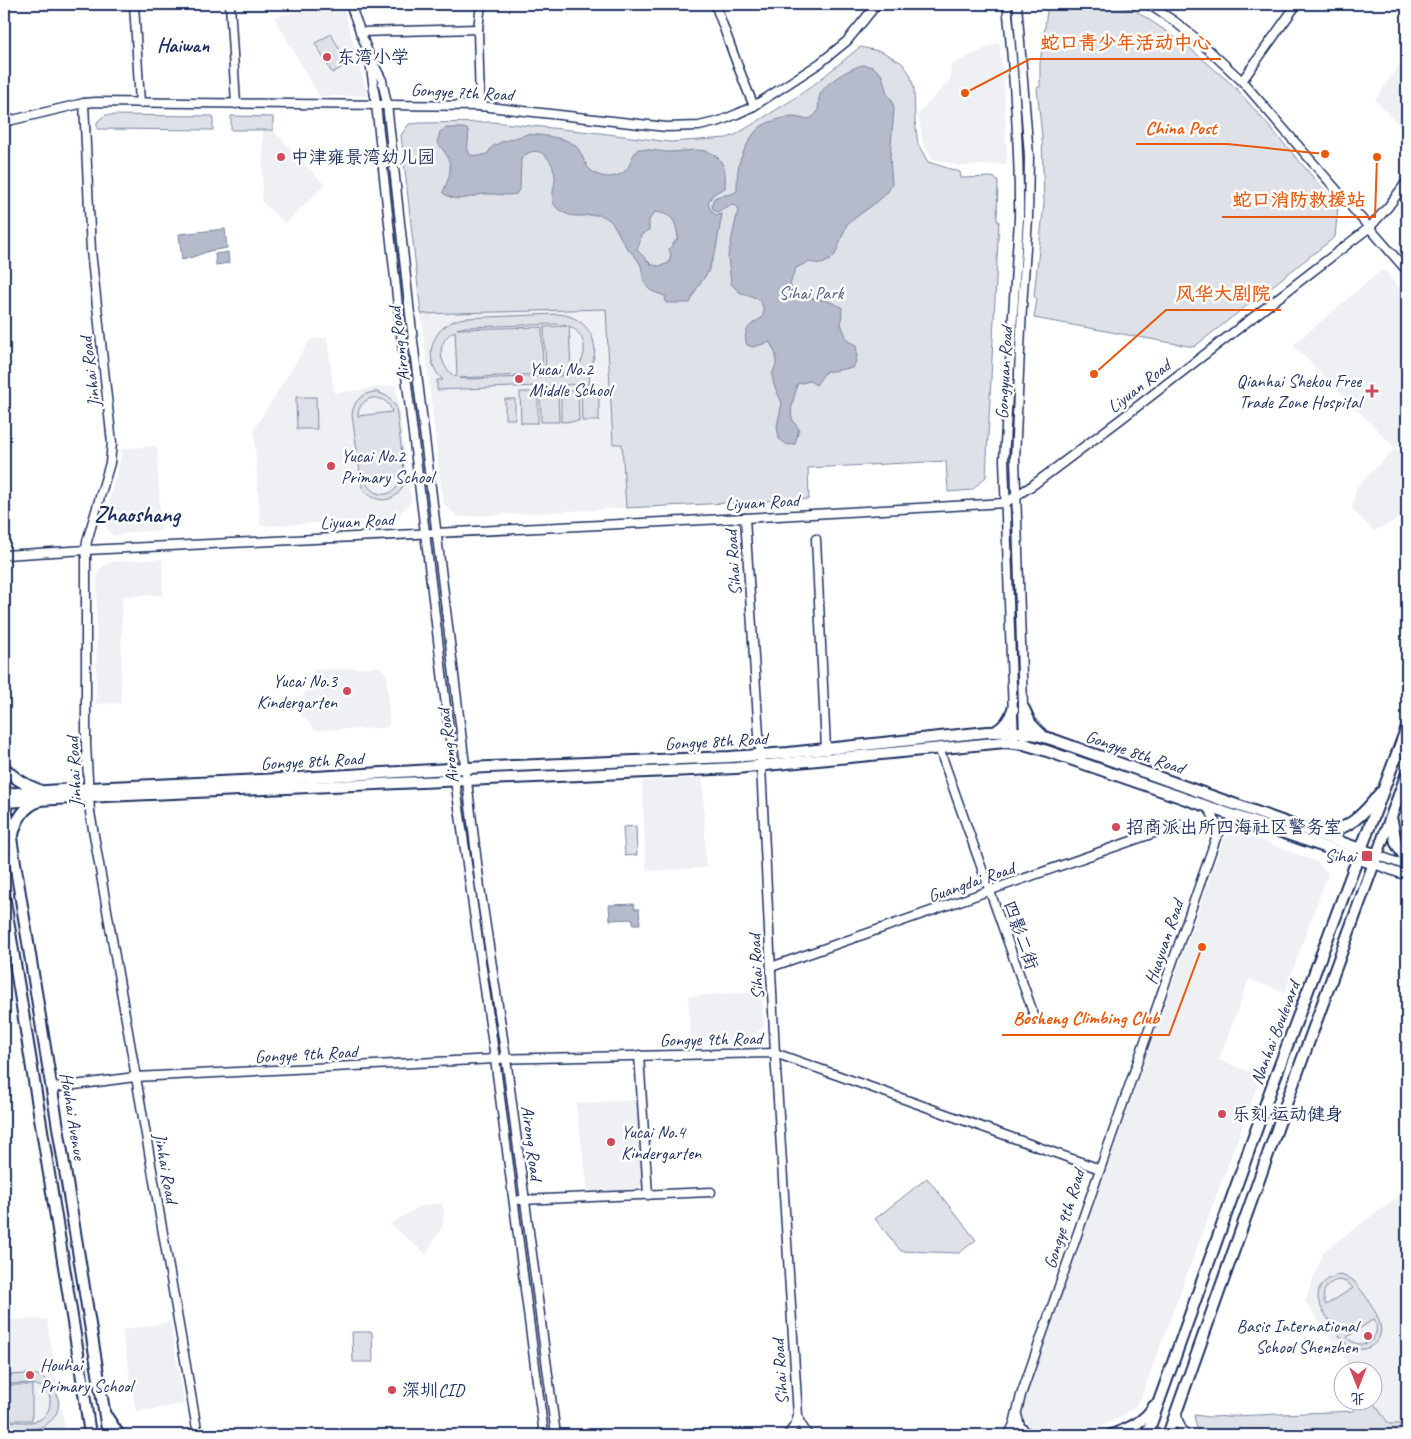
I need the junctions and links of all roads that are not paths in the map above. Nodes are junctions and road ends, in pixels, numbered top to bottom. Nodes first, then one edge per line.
1 (134, 4) edge
2 (230, 4) edge
3 (350, 4) edge
4 (481, 4) edge
5 (715, 4) edge
6 (878, 4) edge
7 (1007, 4) edge
8 (1017, 4) edge
9 (1148, 4) edge
10 (1298, 4) edge
11 (478, 29) junction
12 (360, 32) junction
13 (369, 55) junction
14 (1242, 81) junction
15 (84, 103) junction
16 (140, 103) junction
17 (236, 104) junction
18 (376, 104) junction
19 (387, 104) junction
20 (480, 106) junction
21 (754, 106) junction
22 (4, 122) edge
23 (1407, 181) edge
24 (1370, 227) junction
25 (1407, 271) edge
26 (413, 342) junction
27 (402, 343) junction
28 (1016, 497) junction
29 (1005, 503) junction
30 (745, 518) junction
31 (425, 533) junction
32 (436, 533) junction
33 (816, 539) dead end
34 (86, 550) junction
35 (4, 555) edge
36 (1019, 709) junction
37 (1407, 727) edge
38 (995, 731) junction
39 (1019, 731) junction
40 (1045, 737) junction
41 (1019, 743) junction
42 (939, 748) junction
43 (826, 749) junction
44 (760, 756) junction
45 (761, 766) junction
46 (4, 767) edge
47 (466, 768) junction
48 (1407, 773) edge
49 (455, 774) junction
50 (467, 780) junction
51 (1385, 787) junction
52 (89, 792) junction
53 (43, 795) junction
54 (4, 798) edge
55 (1206, 806) junction
56 (1392, 815) junction
57 (1246, 820) junction
58 (1180, 824) dead end
59 (1313, 832) junction
60 (1216, 838) junction
61 (12, 844) junction
62 (1360, 854) junction
63 (1375, 860) junction
64 (1407, 861) edge
65 (1407, 866) edge
66 (1407, 876) edge
67 (990, 891) junction
68 (4, 895) edge
69 (771, 967) junction
70 (1035, 1018) dead end
71 (775, 1053) junction
72 (639, 1055) junction
73 (506, 1058) junction
74 (495, 1059) junction
75 (135, 1077) junction
76 (52, 1088) junction
77 (1100, 1169) junction
78 (711, 1192) dead end
79 (648, 1195) junction
80 (513, 1200) junction
81 (524, 1200) junction
82 (1162, 1393) junction
83 (1018, 1408) junction
84 (1178, 1408) junction
85 (104, 1413) junction
86 (798, 1416) junction
87 (87, 1419) junction
88 (85, 1435) edge
89 (90, 1435) edge
90 (108, 1435) edge
91 (119, 1435) edge
92 (198, 1435) edge
93 (544, 1435) edge
94 (556, 1435) edge
95 (788, 1435) edge
96 (808, 1435) edge
97 (1009, 1435) edge
98 (1029, 1435) edge
99 (1112, 1435) edge
100 (1147, 1435) edge
101 (1168, 1435) edge
102 (1186, 1435) edge

1 - 16 street
2 - 17 street
3 - 12 street, Airong Road
4 - 11 street
5 - 21 street
6 - 21 street, Gongye 7th Road
7 - 29 street, Gongyuan Road
8 - 28 street, Gongyuan Road
9 - 14 street
10 - 14 street
11 - 12 street
11 - 20 street
12 - 13 street, Airong Road
13 - 18 street, Airong Road
13 - 19 street, Airong Road
14 - 24 street
15 - 16 street, Gongye 7th Road
15 - 22 street, Gongye 7th Road
15 - 34 street, Jinhai Road
16 - 17 street, Gongye 7th Road
17 - 18 street, Gongye 7th Road
18 - 19 street, Gongye 7th Road
18 - 27 street, Airong Road
19 - 20 street, Gongye 7th Road
19 - 26 street, Airong Road
20 - 21 street, Gongye 7th Road
23 - 24 street, Liyuan Road
24 - 25 street
24 - 28 street, Liyuan Road
26 - 27 street
26 - 32 street, Airong Road
27 - 31 street, Airong Road
28 - 29 street, Liyuan Road
28 - 36 street, Gongyuan Road
29 - 30 street, Liyuan Road
29 - 36 street, Gongyuan Road
30 - 32 street, Liyuan Road
30 - 44 street, Sihai Road
31 - 32 street, Liyuan Road
31 - 34 street, Liyuan Road
31 - 49 street, Airong Road
32 - 47 street, Airong Road
33 - 43 street
34 - 35 street, Liyuan Road
34 - 52 street, Jinhai Road
36 - 38 main road
36 - 39 street, Gongyuan Road
36 - 40 main road
37 - 51 main road, Nanhai Boulevard
38 - 39 main road, Gongye 8th Road
38 - 43 main road, Gongye 8th Road
39 - 40 main road, Gongye 8th Road
39 - 41 street, Gongyuan Road
40 - 59 main road, Gongye 8th Road
41 - 42 main road, Gongye 8th Road
41 - 55 main road, Gongye 8th Road
42 - 45 main road, Gongye 8th Road
42 - 67 street, 四影二街
43 - 44 main road, Gongye 8th Road
44 - 45 street, Sihai Road
44 - 47 main road, Gongye 8th Road
45 - 50 main road, Gongye 8th Road
45 - 69 street, Sihai Road
46 - 53 main road
47 - 49 main road, Gongye 8th Road
47 - 50 street, Airong Road
48 - 56 main road, Nanhai Boulevard
49 - 50 main road, Gongye 8th Road
49 - 52 main road, Gongye 8th Road
49 - 74 street, Airong Road
50 - 73 street, Airong Road
51 - 59 main road
51 - 62 main road, Nanhai Boulevard
52 - 53 main road, Gongye 8th Road
52 - 75 street, Jinhai Road
53 - 54 main road, Gongye 8th Road
53 - 61 main road
54 - 61 main road, Houhai Avenue
55 - 57 main road, Gongye 8th Road
55 - 60 street, Huayuan Road
56 - 63 main road, Nanhai Boulevard
56 - 64 main road
57 - 60 street, Huayuan Road
57 - 62 main road, Gongye 8th Road
58 - 67 street, Guangdai Road
59 - 62 main road, Gongye 8th Road
60 - 77 street, Huayuan Road
61 - 76 main road, Houhai Avenue
62 - 63 main road, Gongye 8th Road
62 - 82 main road, Nanhai Boulevard
63 - 65 street, Gongye 8th Road
63 - 66 street, Gongye 8th Road
63 - 84 main road, Nanhai Boulevard
67 - 69 street, Guangdai Road
67 - 70 street, 四影二街
68 - 87 main road, Houhai Avenue
69 - 71 street, Sihai Road
71 - 72 street, Gongye 9th Road
71 - 77 street, Gongye 9th Road
71 - 86 street, Sihai Road
72 - 73 street, Gongye 9th Road
72 - 79 street
73 - 74 street, Gongye 9th Road
73 - 81 street, Airong Road
74 - 75 street, Gongye 9th Road
74 - 80 street, Airong Road
75 - 76 street, Gongye 9th Road
75 - 92 street, Jinhai Road
76 - 85 main road, Houhai Avenue
77 - 83 street, Gongye 9th Road
78 - 79 street
79 - 81 street
80 - 81 street
80 - 93 street, Airong Road
81 - 94 street, Airong Road
82 - 99 main road
82 - 100 main road, Nanhai Boulevard
83 - 97 street, Gongye 9th Road
83 - 98 street
84 - 101 main road, Nanhai Boulevard
84 - 102 street
85 - 90 main road, Houhai Avenue
85 - 91 main road
86 - 95 street, Sihai Road
86 - 96 street, Sihai Road
87 - 88 main road
87 - 89 main road, Houhai Avenue

